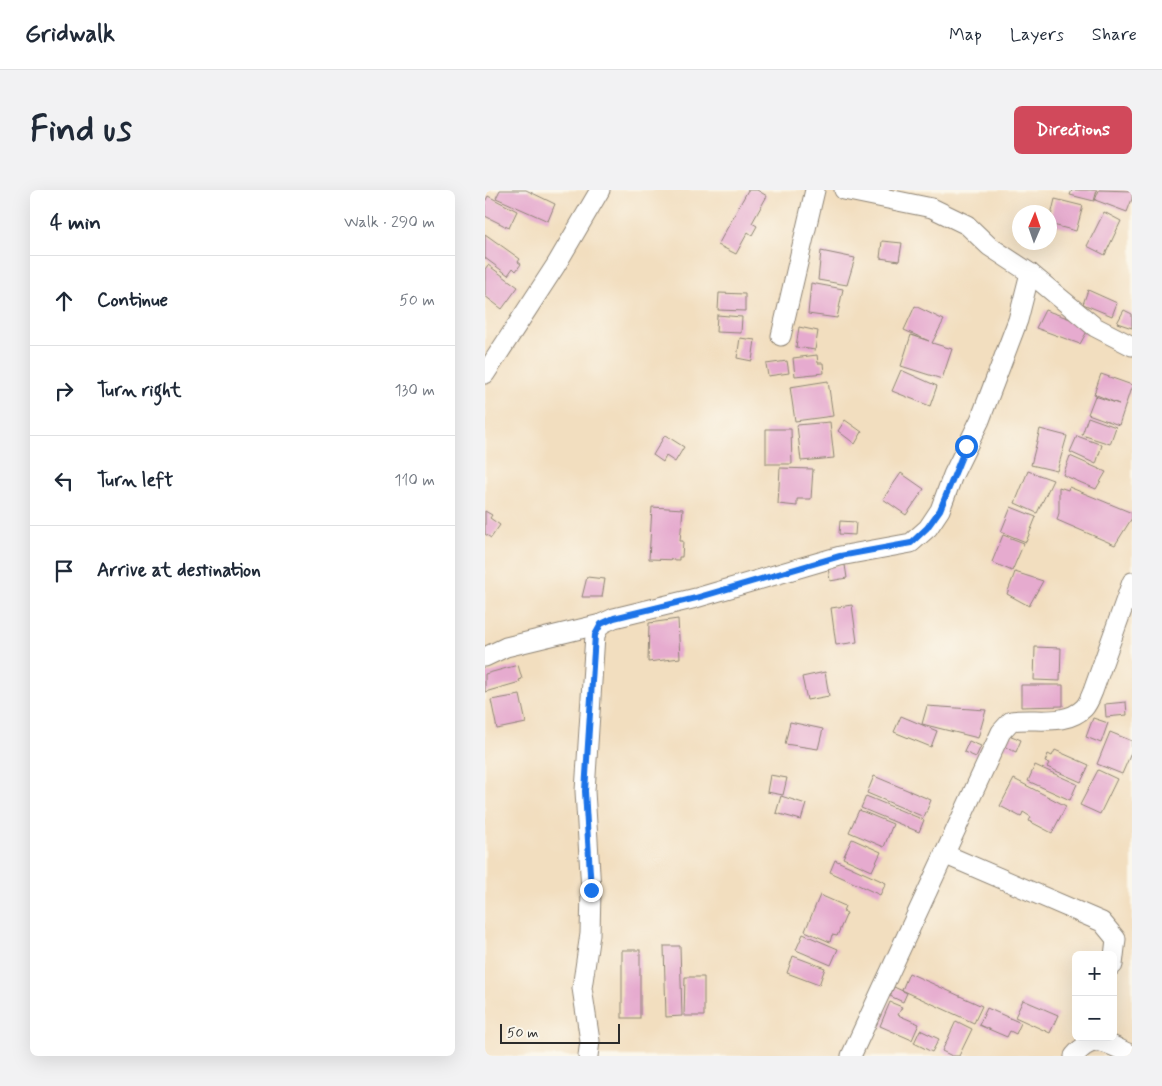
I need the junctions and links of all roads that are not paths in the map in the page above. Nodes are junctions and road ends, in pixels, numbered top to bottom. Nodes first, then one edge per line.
1 (600, 190) edge
2 (815, 190) edge
3 (844, 190) edge
4 (1030, 273) junction
5 (781, 336) dead end
6 (1132, 346) edge
7 (485, 374) edge
8 (1132, 582) edge
9 (601, 624) junction
10 (485, 657) edge
11 (944, 854) junction
12 (1115, 951) edge
13 (1089, 1041) edge
14 (1101, 1041) edge
15 (1132, 1055) edge
16 (588, 1056) edge
17 (851, 1056) edge
18 (1074, 1056) edge

1 - 7 street
2 - 5 street
3 - 4 street
4 - 6 street
4 - 9 street
8 - 11 street
9 - 10 street
9 - 16 street
11 - 12 street
11 - 17 street
13 - 18 street
14 - 15 street

